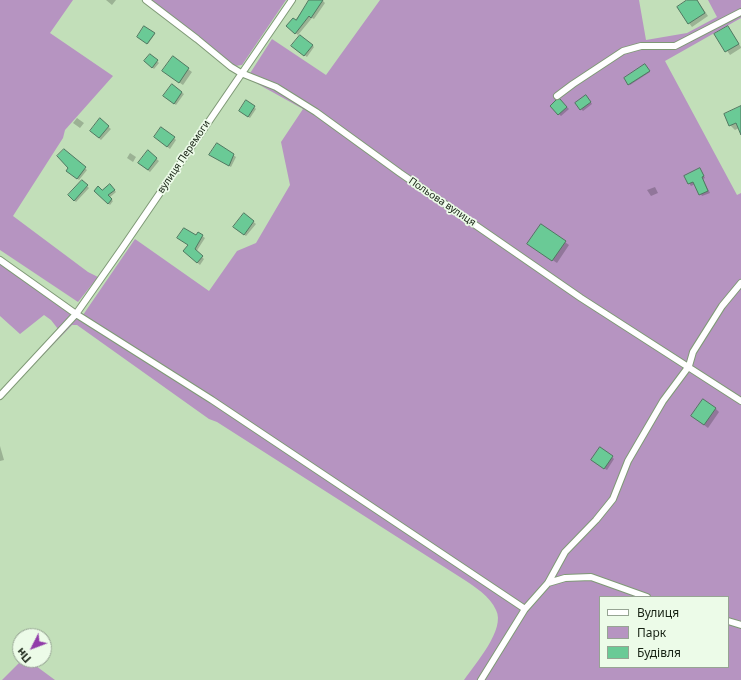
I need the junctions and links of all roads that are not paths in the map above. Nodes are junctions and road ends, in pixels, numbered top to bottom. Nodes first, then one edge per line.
1 (146, 0) edge
2 (292, 0) edge
3 (741, 12) edge
4 (242, 73) junction
5 (557, 96) dead end
6 (0, 260) edge
7 (741, 283) edge
8 (76, 314) junction
9 (689, 366) junction
10 (0, 396) edge
11 (741, 401) edge
12 (548, 583) junction
13 (643, 596) edge
14 (525, 609) junction
15 (729, 621) edge
16 (741, 625) edge
17 (481, 680) edge

1 - 4 street, Польова вулиця
2 - 4 street, вулиця Перемоги
3 - 5 street
4 - 8 street, вулиця Перемоги
4 - 9 street, Польова вулиця
6 - 8 street
7 - 9 street
8 - 10 street, вулиця Перемоги
8 - 14 street
9 - 11 street, Польова вулиця
9 - 12 street
12 - 13 street
12 - 14 street
14 - 17 street
15 - 16 street

